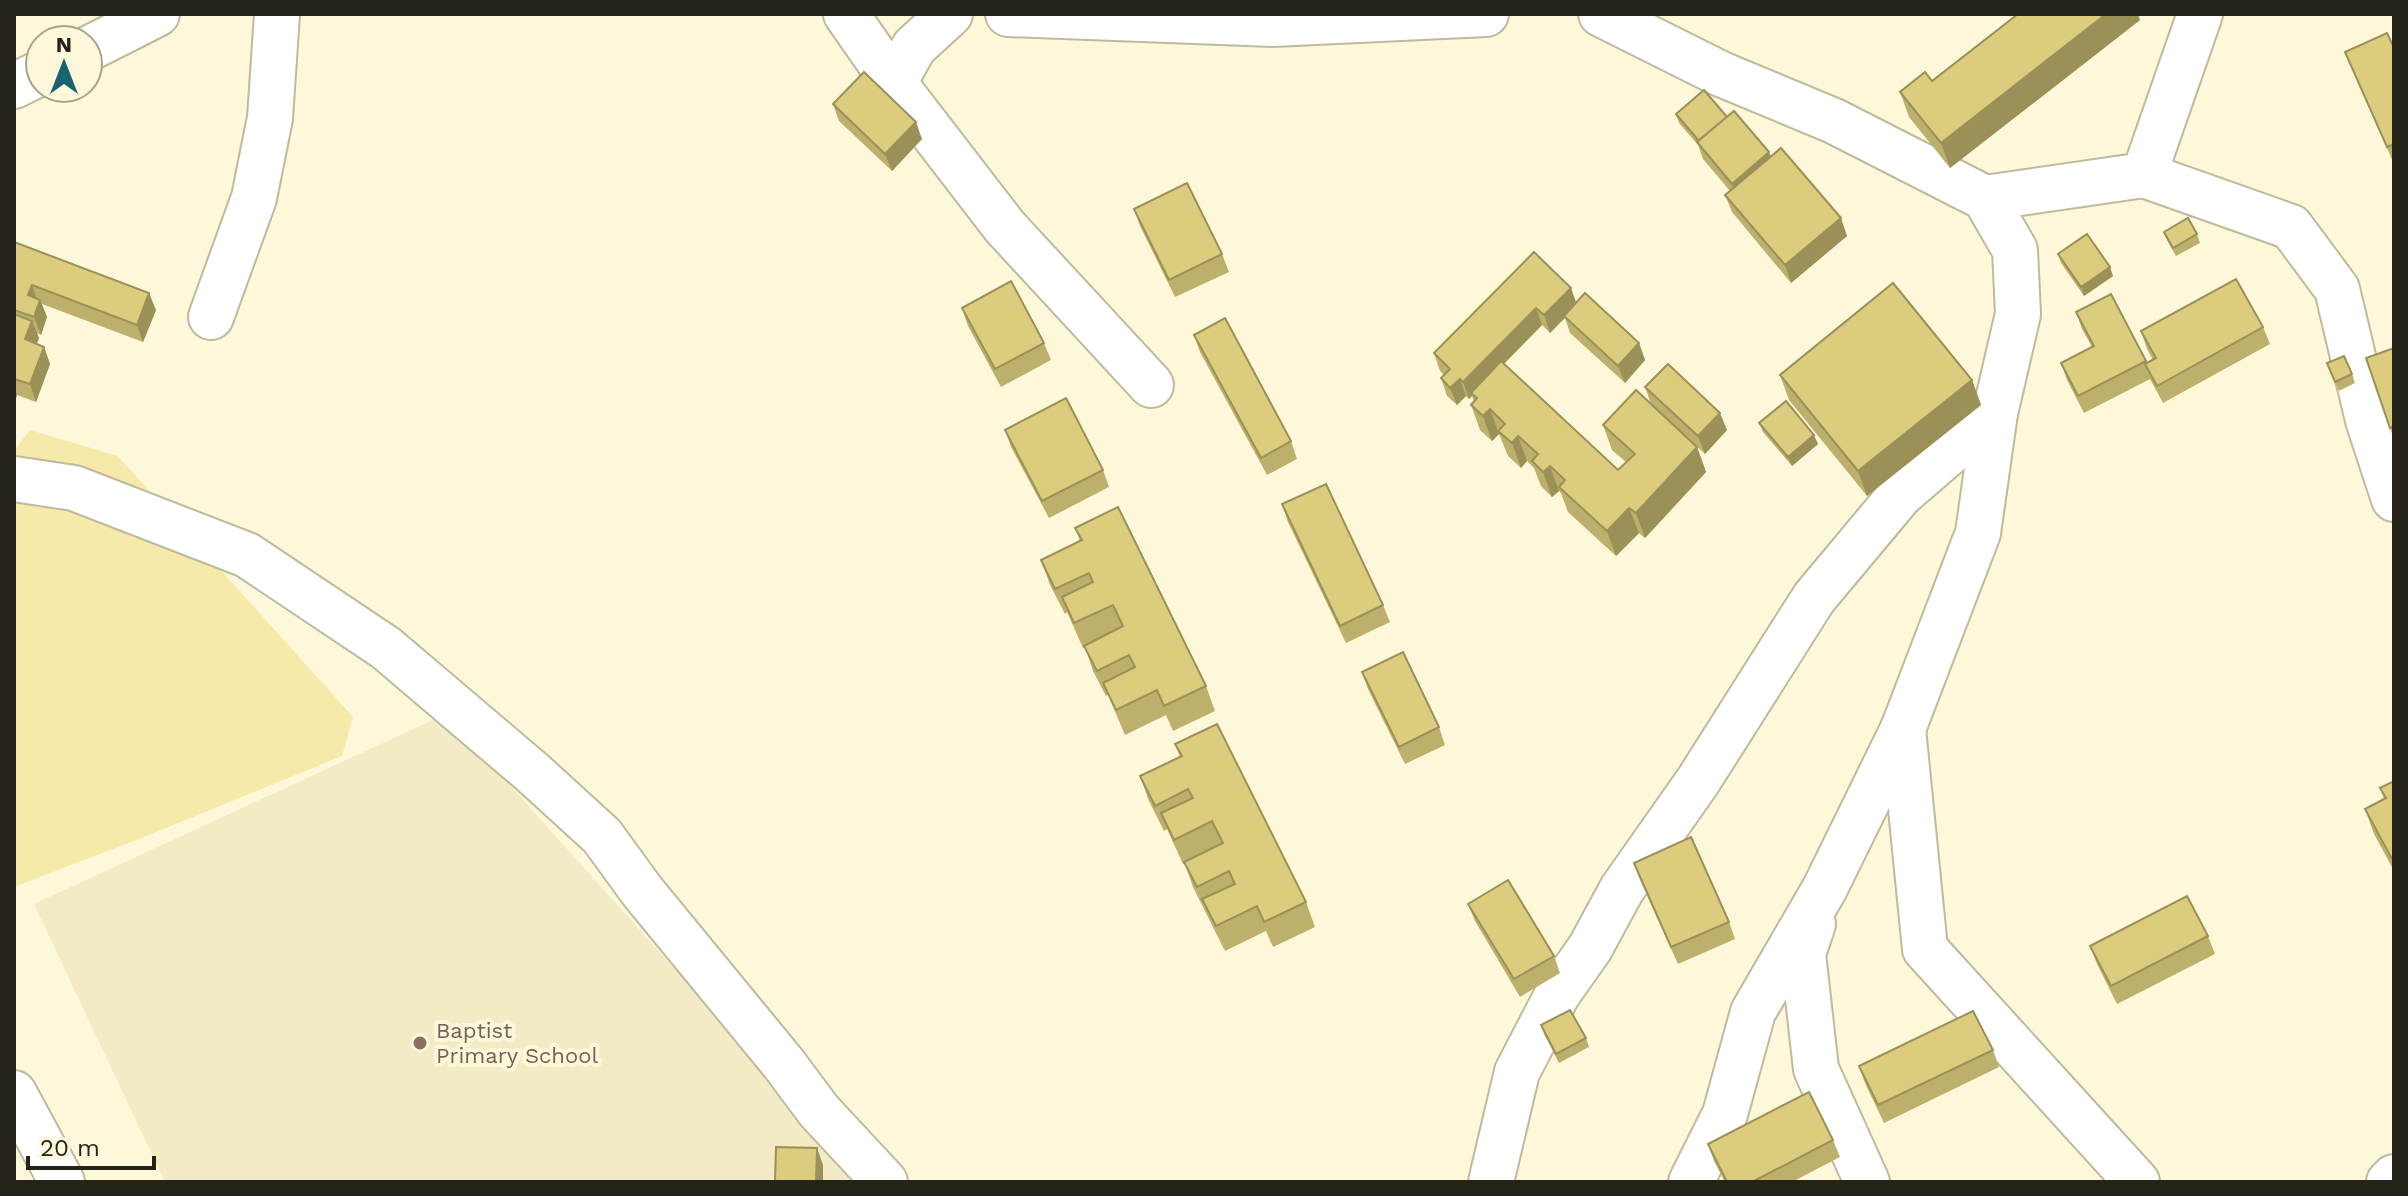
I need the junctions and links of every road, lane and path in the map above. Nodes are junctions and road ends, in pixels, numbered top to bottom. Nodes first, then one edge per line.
1 (157, 14) edge
2 (277, 14) edge
3 (846, 14) edge
4 (950, 14) edge
5 (1008, 14) edge
6 (1486, 14) edge
7 (1601, 14) edge
8 (2200, 14) edge
9 (104, 41) edge
10 (894, 83) junction
11 (2144, 175) junction
12 (1985, 198) junction
13 (211, 317) dead end
14 (1151, 385) dead end
15 (1995, 413) junction
16 (14, 479) edge
17 (2394, 499) edge
18 (1903, 729) junction
19 (1825, 888) junction
20 (14, 1093) edge
21 (2394, 1177) edge
22 (62, 1182) edge
23 (885, 1182) edge
24 (1491, 1182) edge
25 (1691, 1182) edge
26 (1867, 1182) edge
27 (2137, 1182) edge
28 (2389, 1182) edge

1 - 9 street
2 - 13 street
3 - 10 street
4 - 10 street
5 - 6 street
7 - 12 street
8 - 11 street
10 - 14 street
11 - 12 street
11 - 17 street
12 - 15 street
15 - 18 street
15 - 24 street
16 - 23 street
18 - 19 street
18 - 27 street
19 - 25 street
19 - 26 street
20 - 22 street
21 - 28 street

